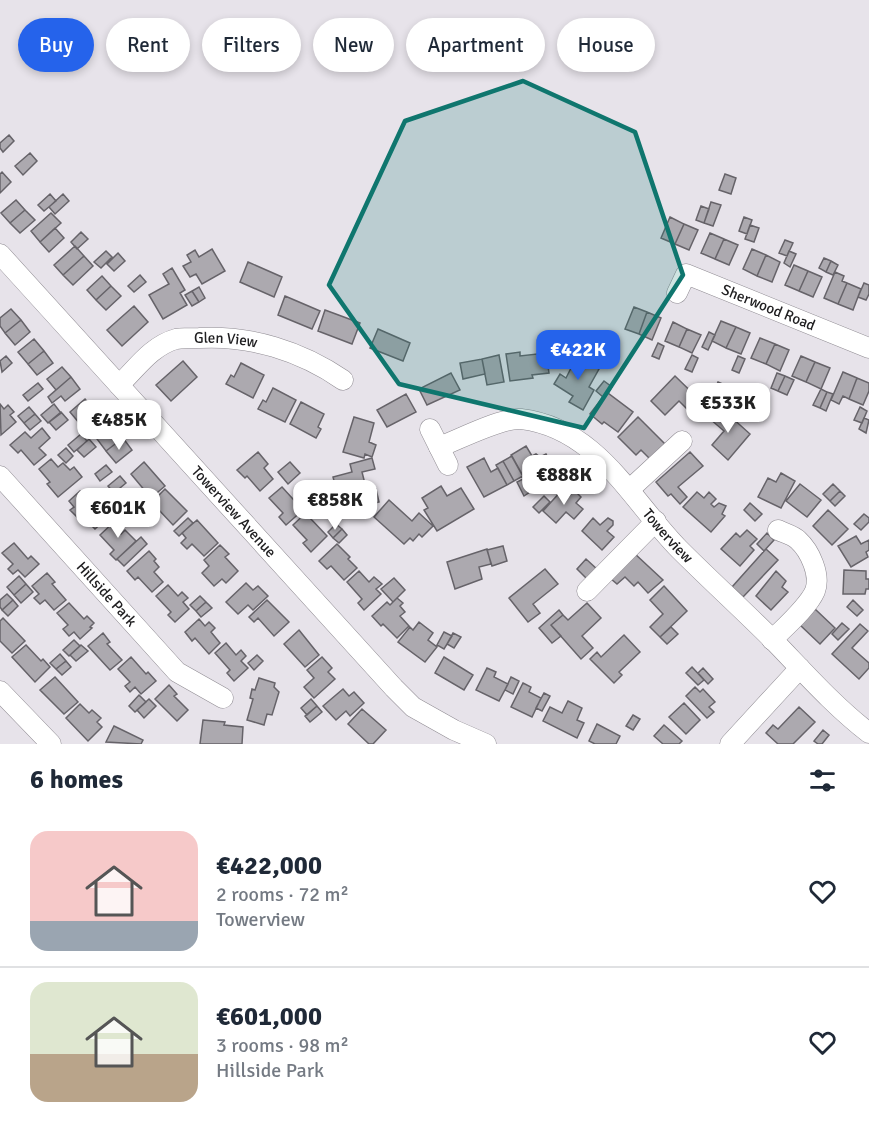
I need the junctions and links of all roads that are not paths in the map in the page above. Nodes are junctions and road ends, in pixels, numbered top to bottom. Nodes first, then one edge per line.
1 (0, 254) edge
2 (677, 293) dead end
3 (869, 348) edge
4 (343, 380) dead end
5 (119, 385) junction
6 (430, 429) dead end
7 (682, 441) dead end
8 (0, 476) edge
9 (630, 489) junction
10 (656, 521) junction
11 (778, 530) dead end
12 (587, 591) dead end
13 (772, 640) junction
14 (800, 668) junction
15 (0, 691) edge
16 (223, 698) dead end
17 (869, 733) edge
18 (46, 742) edge
19 (486, 744) edge
20 (730, 744) edge

1 - 5 street, Towerview Avenue
2 - 3 street, Sherwood Road
4 - 5 street, Glen View
5 - 19 street, Towerview Avenue
6 - 9 street, Towerview
7 - 9 street
8 - 16 street, Hillside Park
9 - 10 street, Towerview
10 - 12 street
10 - 13 street, Towerview
11 - 13 street
13 - 14 street, Towerview
14 - 17 street, Towerview
14 - 20 street
15 - 18 street

